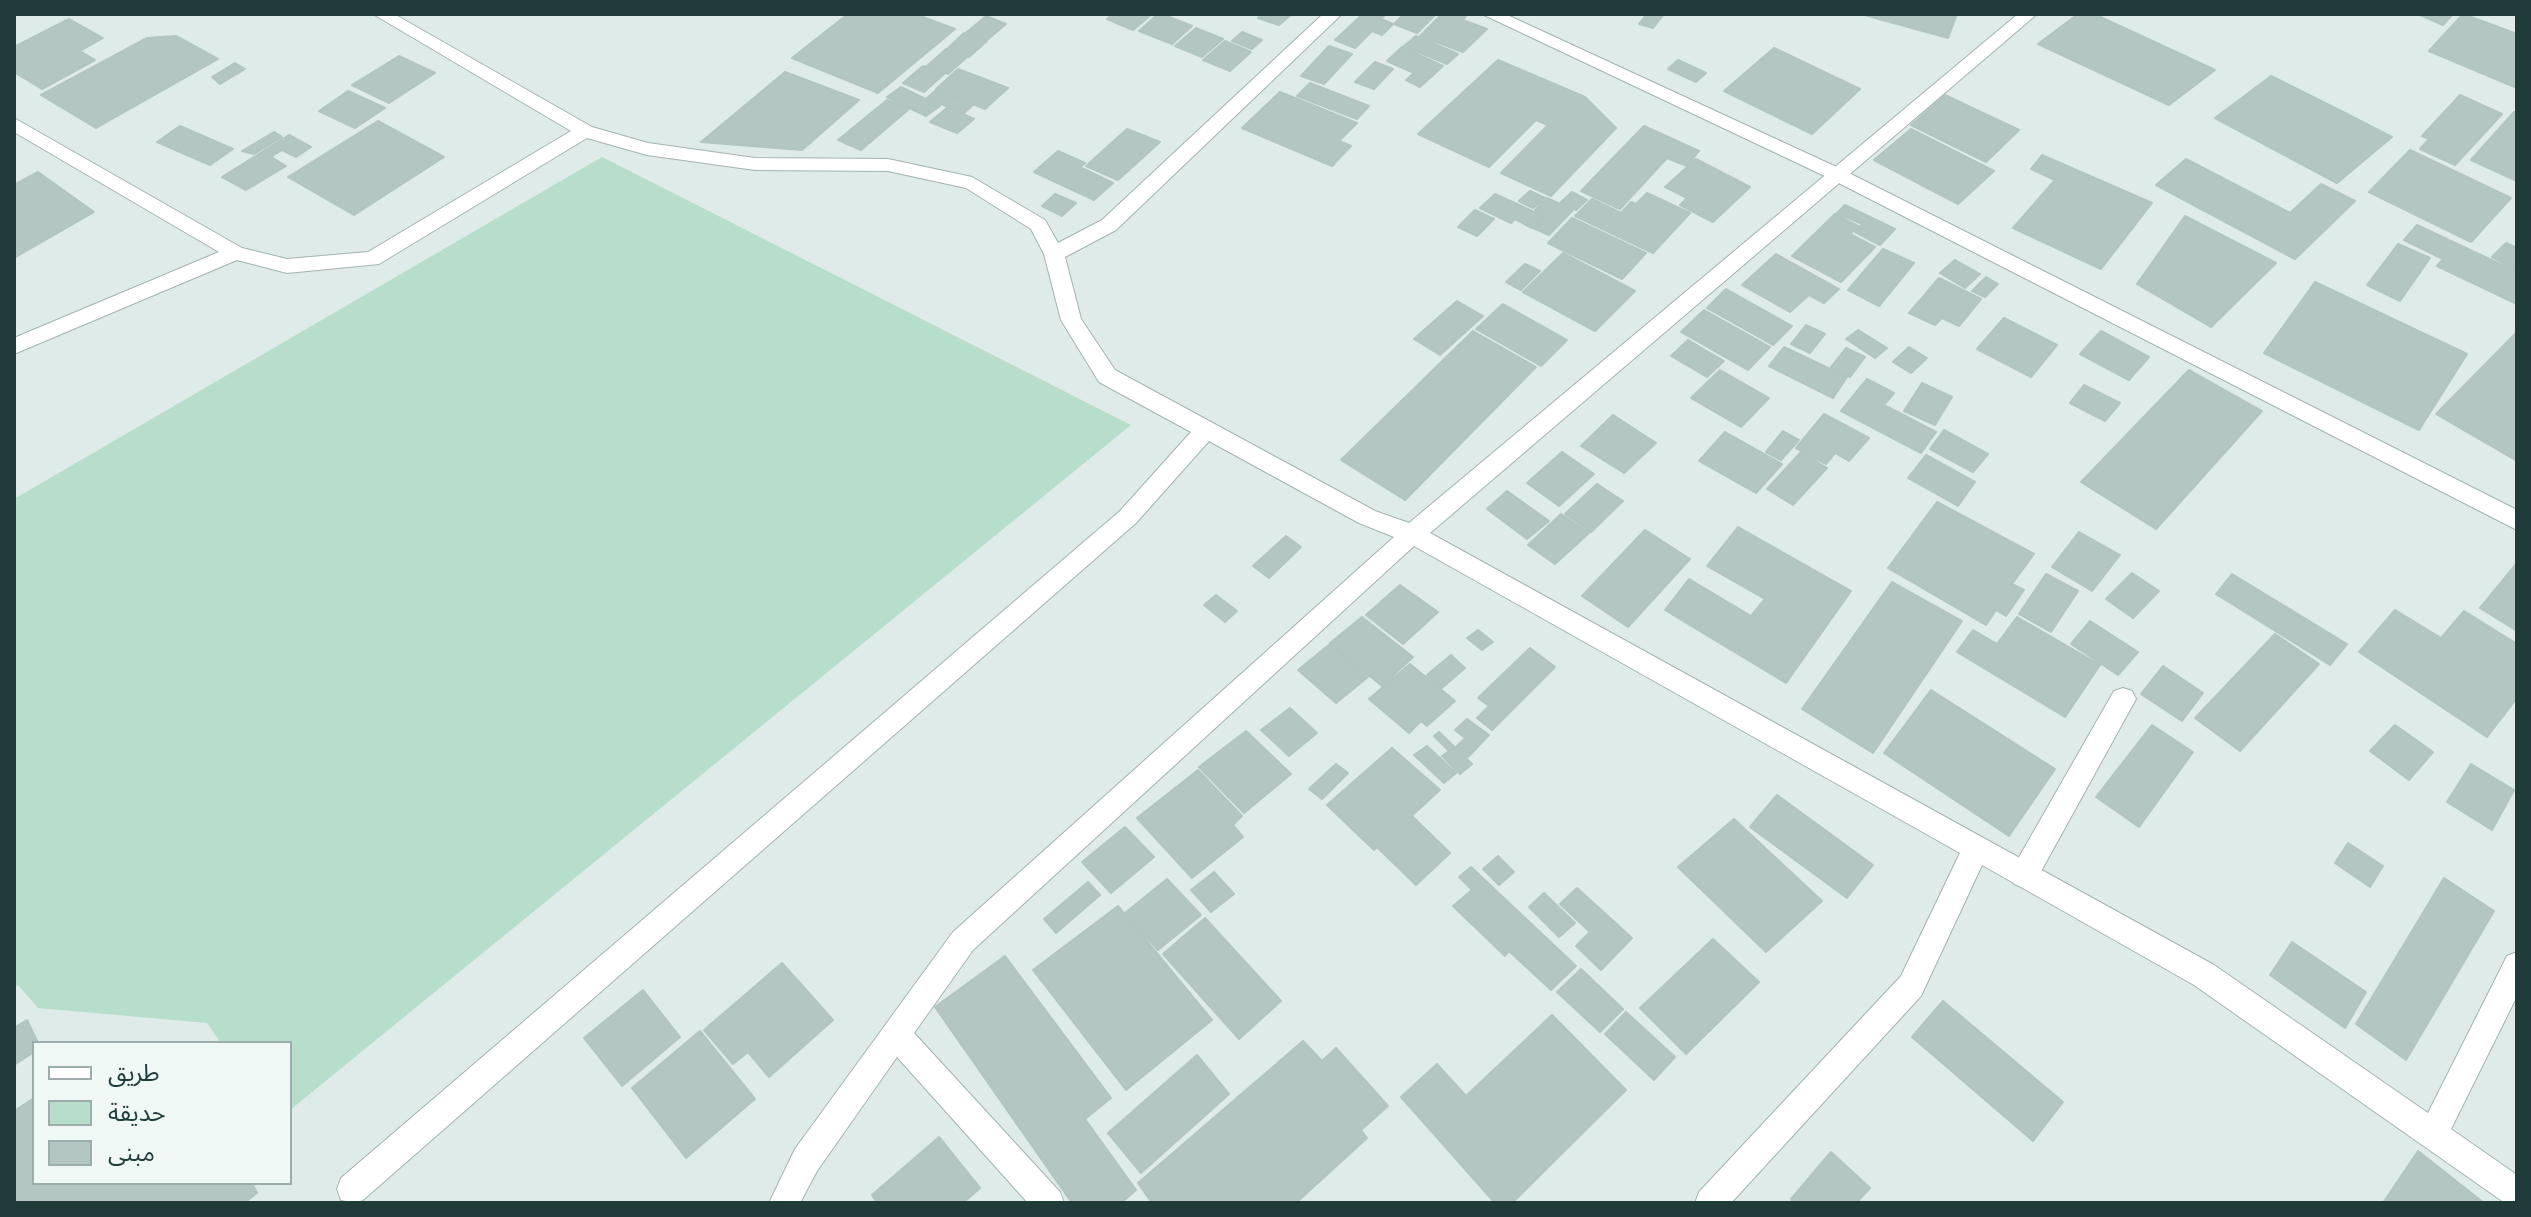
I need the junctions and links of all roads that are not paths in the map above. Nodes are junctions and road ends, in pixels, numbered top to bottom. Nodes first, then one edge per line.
1 (382, 14) edge
2 (1333, 14) edge
3 (1491, 14) edge
4 (2028, 14) edge
5 (14, 124) edge
6 (585, 131) junction
7 (1836, 174) junction
8 (236, 253) junction
9 (1054, 254) junction
10 (14, 346) edge
11 (1206, 430) junction
12 (2517, 521) edge
13 (1412, 534) junction
14 (2123, 699) dead end
15 (1976, 849) junction
16 (2024, 875) junction
17 (2517, 966) edge
18 (896, 1034) junction
19 (2433, 1134) junction
20 (352, 1189) dead end
21 (2517, 1193) edge
22 (784, 1203) edge
23 (1049, 1203) edge
24 (1710, 1203) edge

1 - 6 street
2 - 9 street
3 - 7 street
4 - 7 street
5 - 8 street
6 - 8 street
6 - 9 street
7 - 12 street
7 - 13 street
8 - 10 street
9 - 11 street
11 - 13 street
11 - 20 street
13 - 15 street
13 - 18 street
14 - 16 street
15 - 16 street
15 - 24 street
16 - 19 street
17 - 19 street
18 - 22 street
18 - 23 street
19 - 21 street

